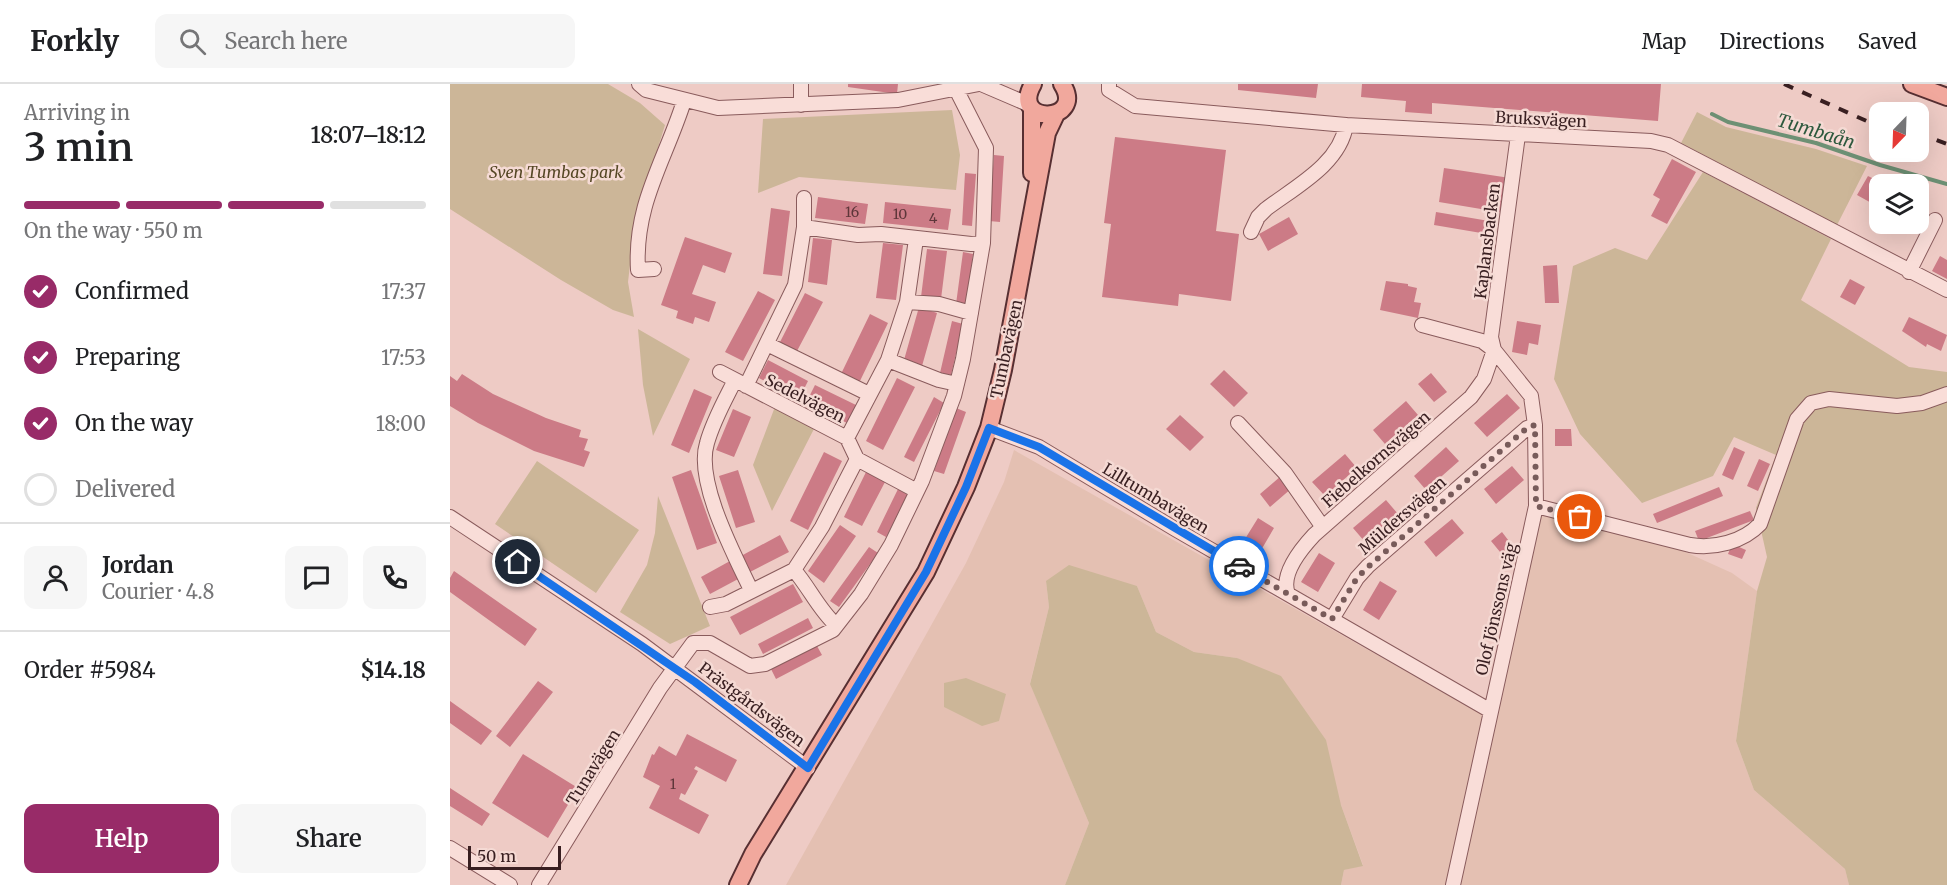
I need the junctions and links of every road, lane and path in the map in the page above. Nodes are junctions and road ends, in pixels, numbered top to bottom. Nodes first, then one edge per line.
1 (639, 84) edge
2 (801, 84) edge
3 (980, 84) edge
4 (1033, 84) edge
5 (1108, 84) edge
6 (1912, 84) edge
7 (1064, 85) edge
8 (956, 89) junction
9 (1947, 97) edge
10 (684, 101) junction
11 (801, 105) junction
12 (1031, 107) junction
13 (1056, 114) junction
14 (1346, 125) junction
15 (1518, 135) junction
16 (804, 198) dead end
17 (1032, 216) junction
18 (1935, 220) dead end
19 (804, 227) junction
20 (1251, 232) dead end
21 (916, 240) junction
22 (983, 243) junction
23 (654, 269) dead end
24 (1909, 272) junction
25 (1947, 290) edge
26 (907, 302) junction
27 (971, 313) junction
28 (1422, 325) dead end
29 (767, 344) junction
30 (1494, 350) junction
31 (888, 360) junction
32 (720, 372) dead end
33 (741, 383) junction
34 (957, 384) junction
35 (869, 394) junction
36 (1947, 394) edge
37 (1238, 423) dead end
38 (1535, 425) junction
39 (989, 428) junction
40 (847, 438) junction
41 (857, 459) junction
42 (917, 490) junction
43 (1536, 506) junction
44 (450, 517) edge
45 (1322, 526) junction
46 (794, 570) junction
47 (751, 590) junction
48 (1288, 594) junction
49 (710, 607) dead end
50 (1332, 619) junction
51 (836, 625) junction
52 (675, 667) junction
53 (1490, 710) junction
54 (808, 768) junction
55 (450, 848) edge
56 (510, 885) edge
57 (539, 885) edge
58 (738, 885) edge
59 (1452, 885) edge

1 - 10 street
2 - 11 street
3 - 8 street
3 - 12 street
4 - 12 main road, Tumbavägen
5 - 14 street, Bruksvägen
6 - 9 main road
7 - 13 main road, Tumbavägen
8 - 11 street
8 - 22 street
10 - 11 street
10 - 23 street
12 - 13 main road
12 - 17 main road, Tumbavägen
13 - 17 main road, Tumbavägen
14 - 15 street, Bruksvägen
14 - 20 street
15 - 24 street, Bruksvägen
15 - 30 street, Kaplansbacken
16 - 19 street, Sedelvägen
17 - 39 main road, Tumbavägen
18 - 24 street
19 - 21 street
19 - 29 street, Sedelvägen
21 - 22 street
21 - 26 street, Sedelvägen
22 - 27 street
24 - 25 street, Bruksvägen
26 - 27 street
26 - 31 street, Sedelvägen
27 - 34 street
28 - 30 street
29 - 33 street, Sedelvägen
29 - 35 street, Sedelvägen
30 - 38 street, Olof Jönssons väg
30 - 45 street, Fiebelkornsvägen
31 - 34 street
31 - 35 street, Sedelvägen
32 - 33 street
33 - 40 street, Sedelvägen
33 - 47 street
34 - 42 street
35 - 40 street, Sedelvägen
36 - 43 street
37 - 45 street
38 - 43 street, Olof Jönssons väg
38 - 50 street, Müldersvägen
39 - 48 street, Lilltumbavägen
39 - 54 main road, Tumbavägen
40 - 41 street
41 - 42 street
41 - 46 street
42 - 51 street, Prästgårdsvägen
43 - 53 street, Olof Jönssons väg
44 - 52 street, Prästgårdsvägen
45 - 48 street, Fiebelkornsvägen
46 - 47 street
46 - 51 street
47 - 49 street
48 - 50 street, Lilltumbavägen
50 - 53 street, Lilltumbavägen
51 - 52 street, Prästgårdsvägen
52 - 54 street, Prästgårdsvägen
52 - 57 street, Tunavägen
53 - 59 street, Olof Jönssons väg
54 - 58 main road, Tumbavägen
55 - 56 street

